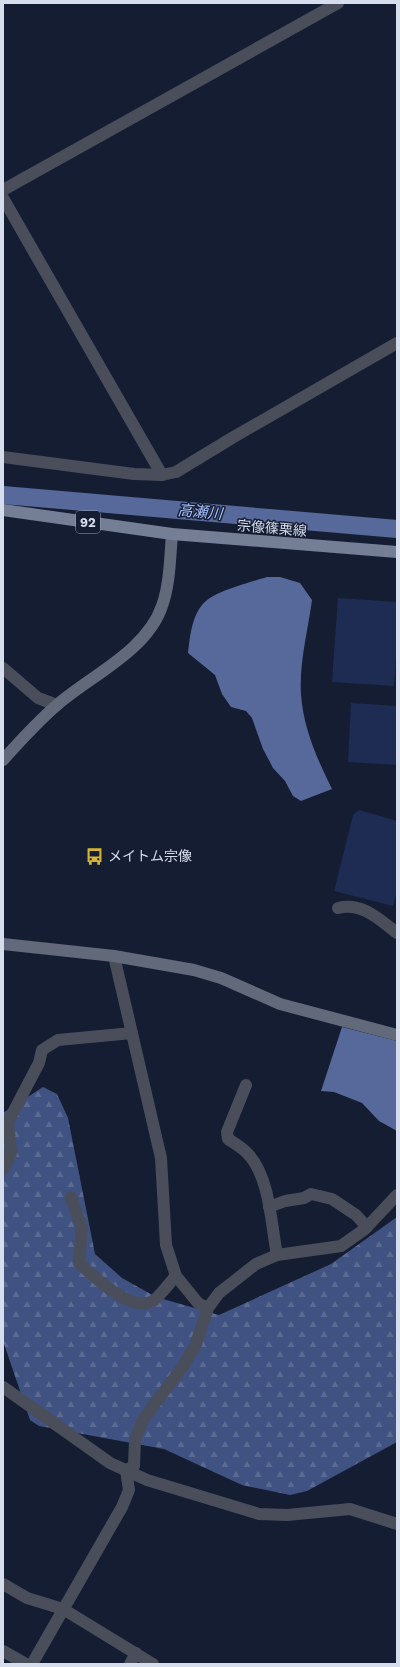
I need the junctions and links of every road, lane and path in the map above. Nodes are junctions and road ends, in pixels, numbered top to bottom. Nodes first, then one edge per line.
1 (338, 3) edge
2 (3, 190) edge
3 (3, 198) edge
4 (397, 343) edge
5 (3, 457) edge
6 (162, 475) junction
7 (3, 510) edge
8 (172, 534) junction
9 (397, 552) edge
10 (3, 668) edge
11 (57, 705) junction
12 (3, 760) edge
13 (338, 908) dead end
14 (397, 933) edge
15 (3, 944) edge
16 (114, 956) junction
17 (132, 1034) junction
18 (397, 1035) edge
19 (246, 1085) dead end
20 (3, 1170) edge
21 (397, 1195) edge
22 (71, 1197) dead end
23 (269, 1207) junction
24 (367, 1227) junction
25 (277, 1255) junction
26 (176, 1276) junction
27 (208, 1308) junction
28 (3, 1387) edge
29 (126, 1470) junction
30 (397, 1524) edge
31 (3, 1584) edge
32 (63, 1609) junction
33 (3, 1650) edge
34 (133, 1659) edge
35 (26, 1664) edge
36 (32, 1664) edge
37 (153, 1664) edge

1 - 2 street
3 - 6 street
4 - 6 street
5 - 6 street
7 - 8 main road, 宗像篠栗線 / 92
8 - 9 main road, 宗像篠栗線 / 92
8 - 11 street
10 - 11 street
11 - 12 street
13 - 14 street
15 - 16 street
16 - 17 street
16 - 18 street
17 - 20 street
17 - 26 street
19 - 23 street
21 - 24 street
22 - 26 street
23 - 24 street
23 - 25 street
24 - 25 street
25 - 27 street
26 - 27 street
27 - 29 street
28 - 29 street
29 - 30 street
29 - 32 street
31 - 32 street
32 - 34 street
32 - 36 street
33 - 35 street
34 - 37 street

